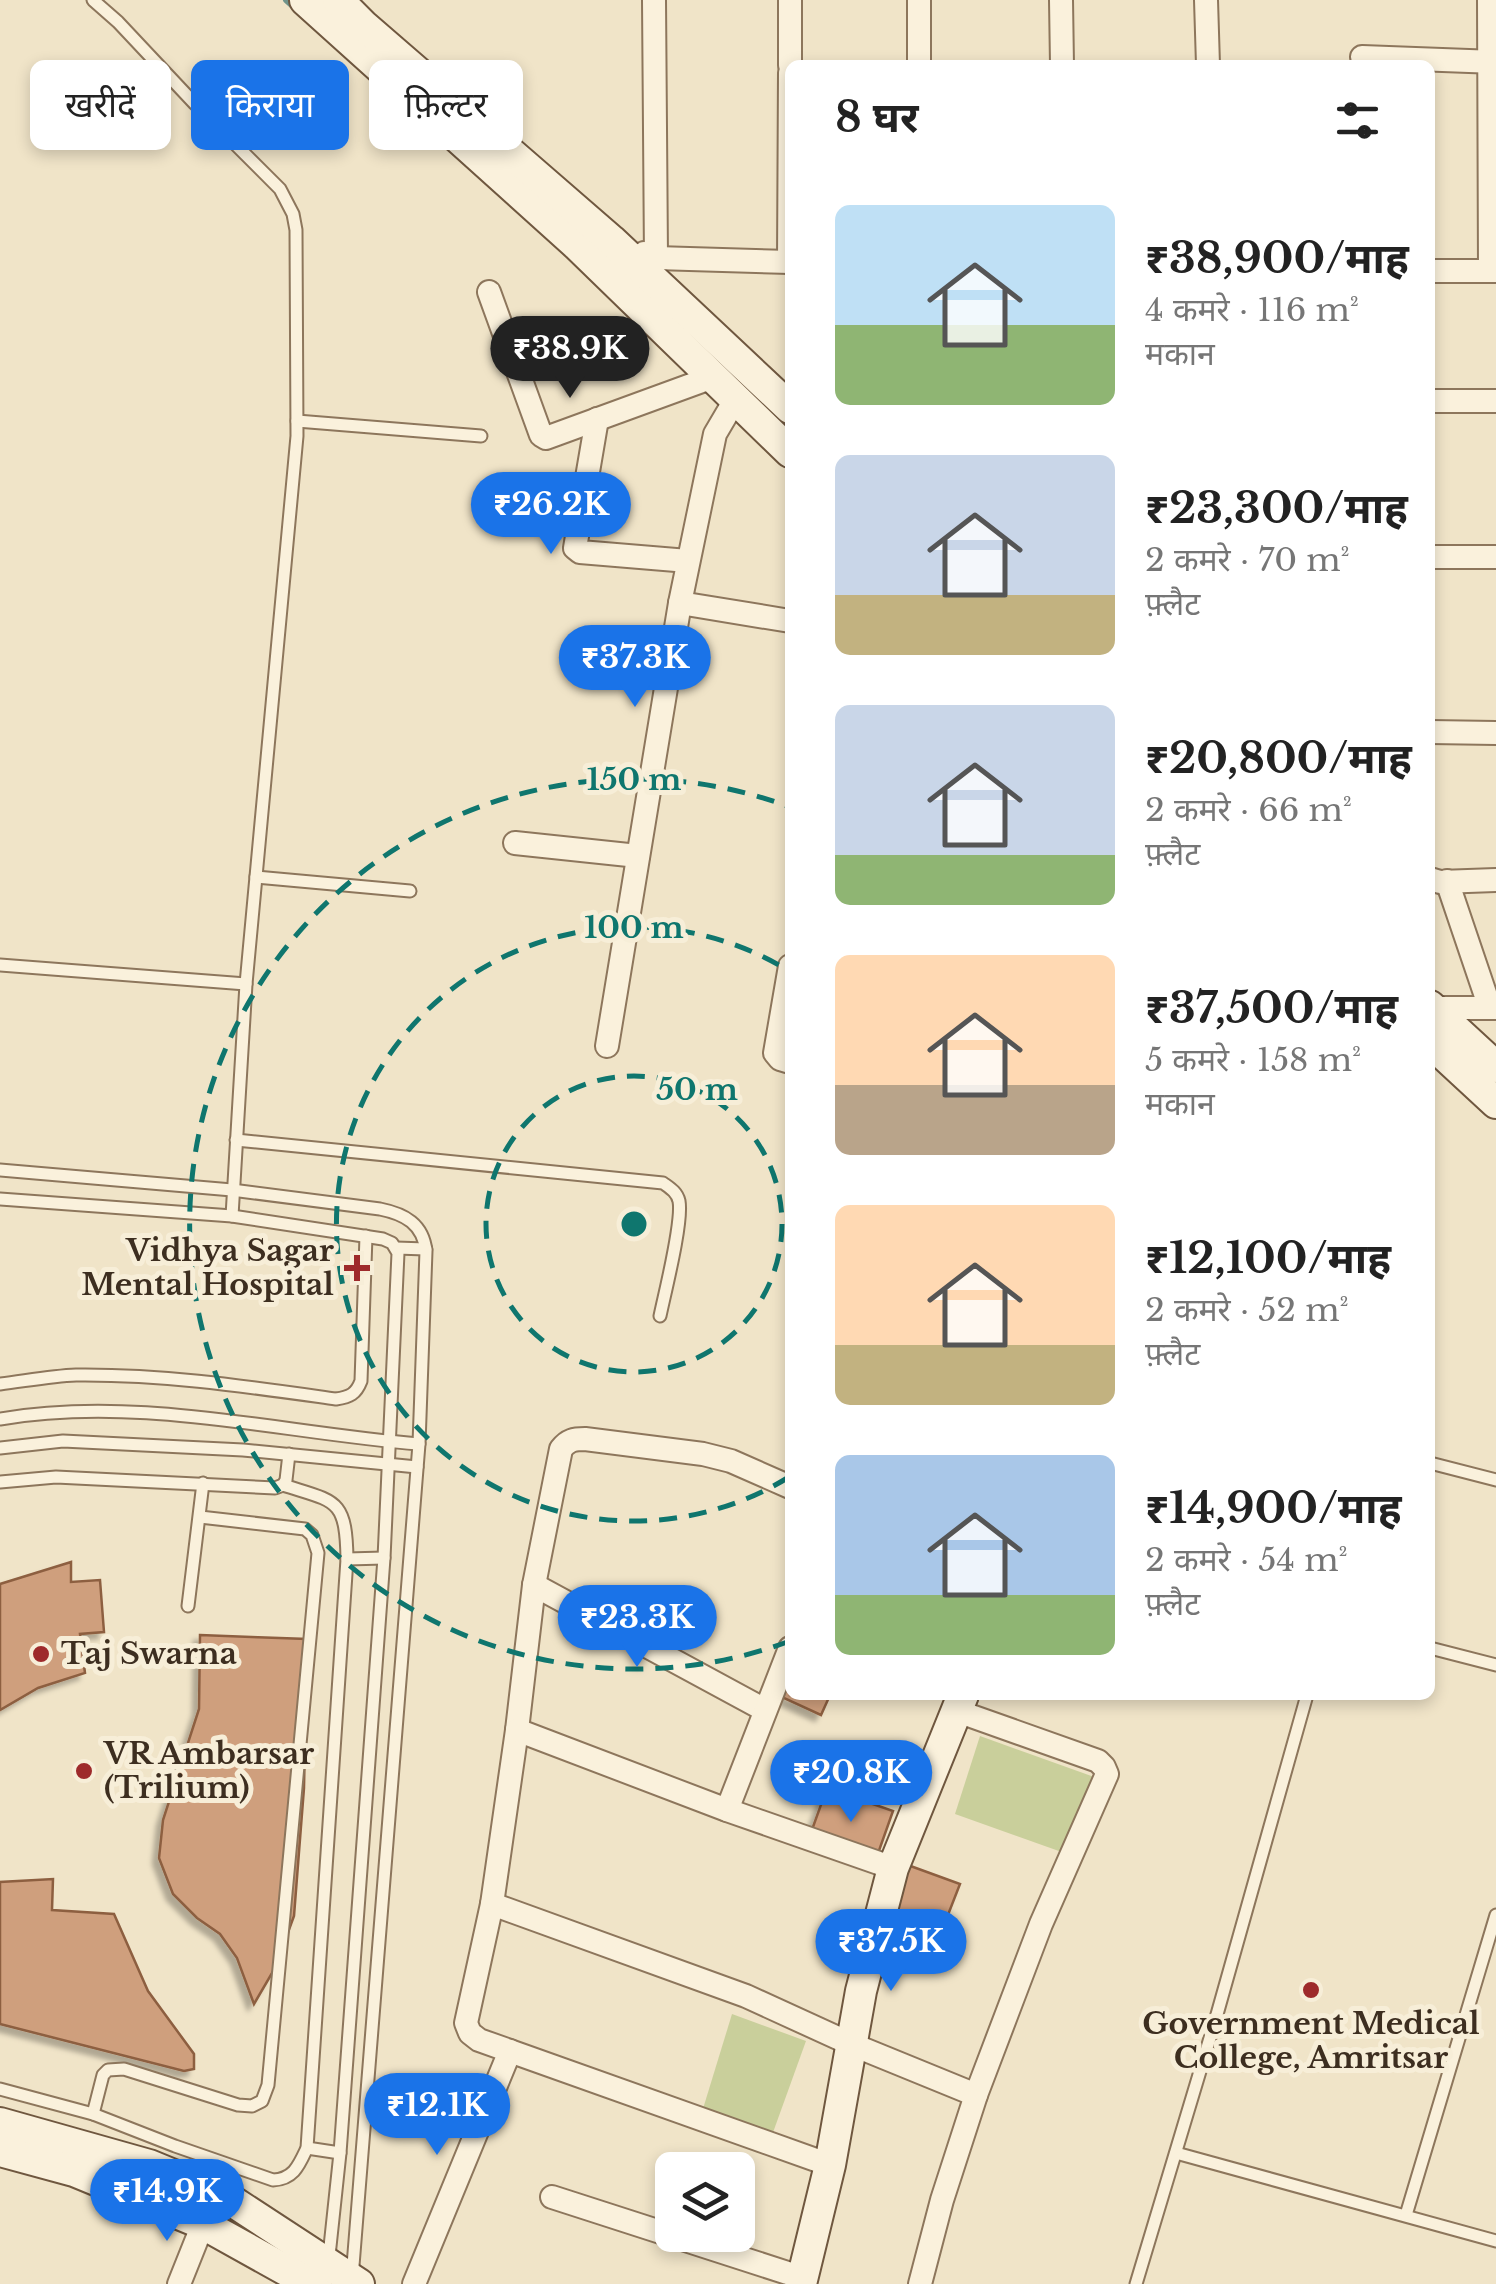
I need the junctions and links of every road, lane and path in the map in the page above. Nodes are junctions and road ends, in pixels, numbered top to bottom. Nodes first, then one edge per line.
1 (93, 0) edge
2 (306, 0) edge
3 (338, 0) edge
4 (654, 0) edge
5 (790, 0) edge
6 (919, 0) edge
7 (1061, 0) edge
8 (1206, 0) edge
9 (1489, 0) edge
10 (1362, 57) dead end
11 (790, 60) edge
12 (920, 60) edge
13 (1062, 60) edge
14 (1208, 60) edge
15 (1492, 62) edge
16 (611, 240) junction
17 (656, 258) junction
18 (785, 262) edge
19 (1435, 271) edge
20 (1493, 271) edge
21 (489, 292) dead end
22 (713, 377) junction
23 (735, 400) junction
24 (1435, 401) edge
25 (1496, 401) edge
26 (785, 403) edge
27 (597, 419) junction
28 (297, 421) junction
29 (481, 436) dead end
30 (785, 447) edge
31 (1435, 557) edge
32 (1496, 557) edge
33 (688, 562) junction
34 (680, 603) junction
35 (785, 620) edge
36 (1435, 732) edge
37 (1496, 733) edge
38 (515, 843) dead end
39 (638, 856) junction
40 (256, 877) junction
41 (1438, 880) edge
42 (1496, 880) edge
43 (410, 891) dead end
44 (0, 966) edge
45 (246, 984) junction
46 (785, 995) edge
47 (1435, 1007) edge
48 (1493, 1008) edge
49 (1435, 1011) edge
50 (607, 1046) dead end
51 (1435, 1047) edge
52 (785, 1060) edge
53 (1496, 1067) edge
54 (1496, 1103) edge
55 (236, 1140) junction
56 (0, 1170) edge
57 (232, 1190) junction
58 (0, 1199) edge
59 (232, 1216) junction
60 (366, 1236) junction
61 (396, 1248) junction
62 (426, 1249) junction
63 (660, 1316) dead end
64 (0, 1384) edge
65 (0, 1418) edge
66 (390, 1442) junction
67 (419, 1444) junction
68 (0, 1448) edge
69 (289, 1454) junction
70 (388, 1464) junction
71 (1435, 1464) edge
72 (417, 1467) junction
73 (1496, 1480) edge
74 (0, 1482) edge
75 (203, 1483) junction
76 (283, 1485) junction
77 (785, 1485) edge
78 (200, 1518) junction
79 (384, 1558) junction
80 (347, 1559) junction
81 (534, 1585) junction
82 (188, 1606) dead end
83 (1435, 1649) edge
84 (785, 1660) edge
85 (1496, 1665) edge
86 (1306, 1700) edge
87 (960, 1703) edge
88 (765, 1710) junction
89 (518, 1730) junction
90 (727, 1810) junction
91 (893, 1868) junction
92 (492, 1904) junction
93 (1495, 1921) edge
94 (850, 2044) junction
95 (510, 2051) junction
96 (0, 2089) edge
97 (976, 2095) junction
98 (93, 2114) junction
99 (0, 2123) edge
100 (307, 2148) junction
101 (0, 2151) edge
102 (340, 2152) junction
103 (1176, 2153) junction
104 (830, 2165) junction
105 (241, 2170) junction
106 (552, 2197) dead end
107 (232, 2201) junction
108 (1406, 2215) junction
109 (203, 2224) junction
110 (1496, 2241) edge
111 (338, 2279) edge
112 (802, 2281) edge
113 (179, 2284) edge
114 (414, 2284) edge
115 (920, 2284) edge
116 (1136, 2284) edge

1 - 28 lane
2 - 22 street
3 - 16 street
4 - 17 street
5 - 11 street
6 - 12 street
7 - 13 street
8 - 14 street
9 - 15 street
10 - 15 street
15 - 20 street
16 - 17 street
16 - 26 street
17 - 18 street
19 - 20 street
21 - 27 street
22 - 23 street
22 - 27 street
23 - 30 street
23 - 33 street
24 - 25 street
27 - 33 street
28 - 29 lane
28 - 40 lane
31 - 32 street
33 - 34 street
34 - 35 street
34 - 39 street
36 - 37 street
38 - 39 street
39 - 50 street
40 - 43 lane
40 - 45 lane
41 - 42 street
41 - 48 street
44 - 45 lane
45 - 55 lane
46 - 52 street
47 - 48 street
49 - 53 street
51 - 54 street
55 - 57 lane
55 - 63 lane
56 - 57 lane
57 - 59 lane
57 - 62 lane
58 - 59 lane
59 - 60 lane
60 - 61 lane
60 - 64 lane
61 - 62 lane
61 - 66 lane
62 - 67 lane
65 - 66 lane
66 - 67 lane
66 - 70 lane
67 - 72 lane
68 - 69 lane
69 - 70 lane
69 - 76 lane
70 - 72 lane
70 - 79 lane
71 - 73 lane
72 - 111 lane
74 - 75 lane
75 - 76 lane
75 - 78 lane
76 - 80 lane
77 - 81 street
78 - 82 lane
78 - 98 lane
79 - 80 lane
79 - 102 lane
80 - 100 lane
81 - 88 street
81 - 89 street
83 - 85 lane
84 - 88 street
86 - 103 lane
87 - 91 street
87 - 97 street
88 - 90 street
89 - 90 street
89 - 92 street
90 - 91 street
91 - 94 street
92 - 94 street
92 - 95 street
93 - 108 lane
94 - 97 street
94 - 104 street
95 - 104 street
95 - 114 street
96 - 98 lane
97 - 115 street
98 - 105 lane
99 - 107 street
100 - 102 lane
100 - 105 lane
101 - 109 street
102 - 111 lane
103 - 108 lane
103 - 116 lane
104 - 112 street
105 - 107 lane
106 - 112 street
107 - 111 street
108 - 110 lane
109 - 111 street
109 - 113 street

